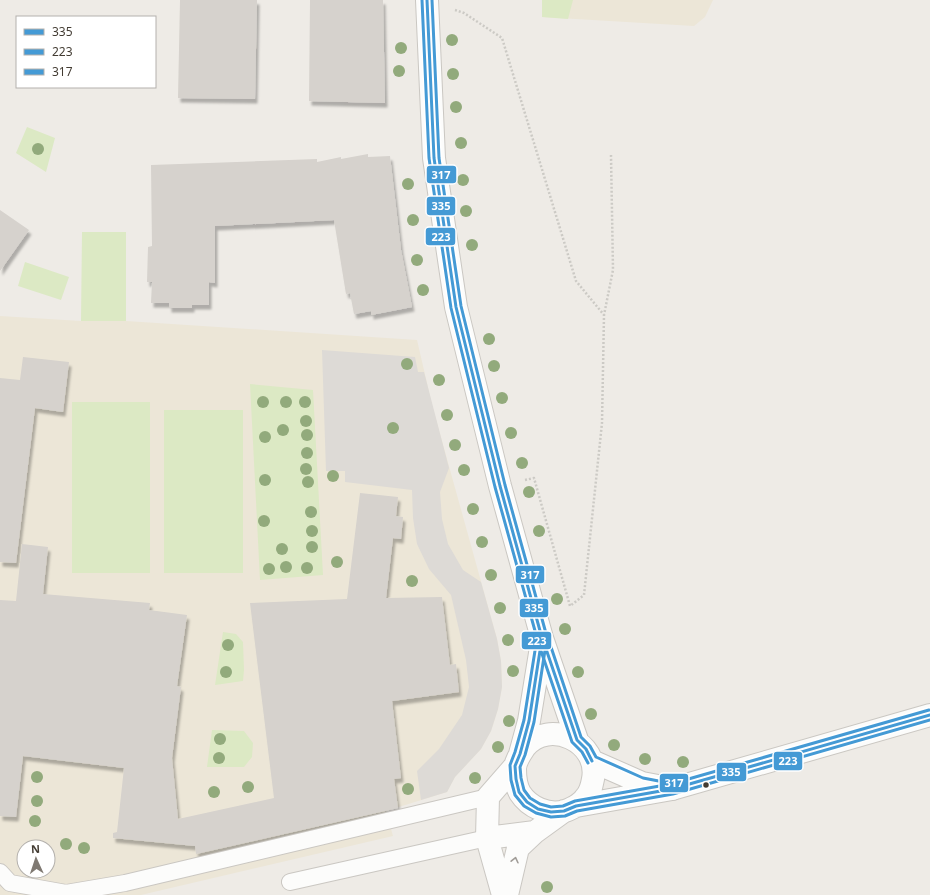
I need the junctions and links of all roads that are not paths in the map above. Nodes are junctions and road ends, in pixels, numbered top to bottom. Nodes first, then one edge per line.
1 (427, 0) edge
2 (542, 638) junction
3 (930, 715) edge
4 (576, 740) junction
5 (518, 760) junction
6 (592, 761) junction
7 (672, 789) junction
8 (488, 797) junction
9 (570, 809) junction
10 (535, 832) junction
11 (487, 838) junction
12 (0, 872) edge
13 (290, 882) dead end
14 (503, 895) edge
15 (507, 895) edge

1 - 2 street
2 - 4 street
2 - 5 street
3 - 7 street
4 - 5 street
4 - 6 street
5 - 8 street
5 - 9 street
6 - 7 street
6 - 9 street
7 - 9 street
8 - 11 street
8 - 12 lane
9 - 10 street
10 - 11 street
15 -> 10 street
11 - 13 lane
11 - 14 street

